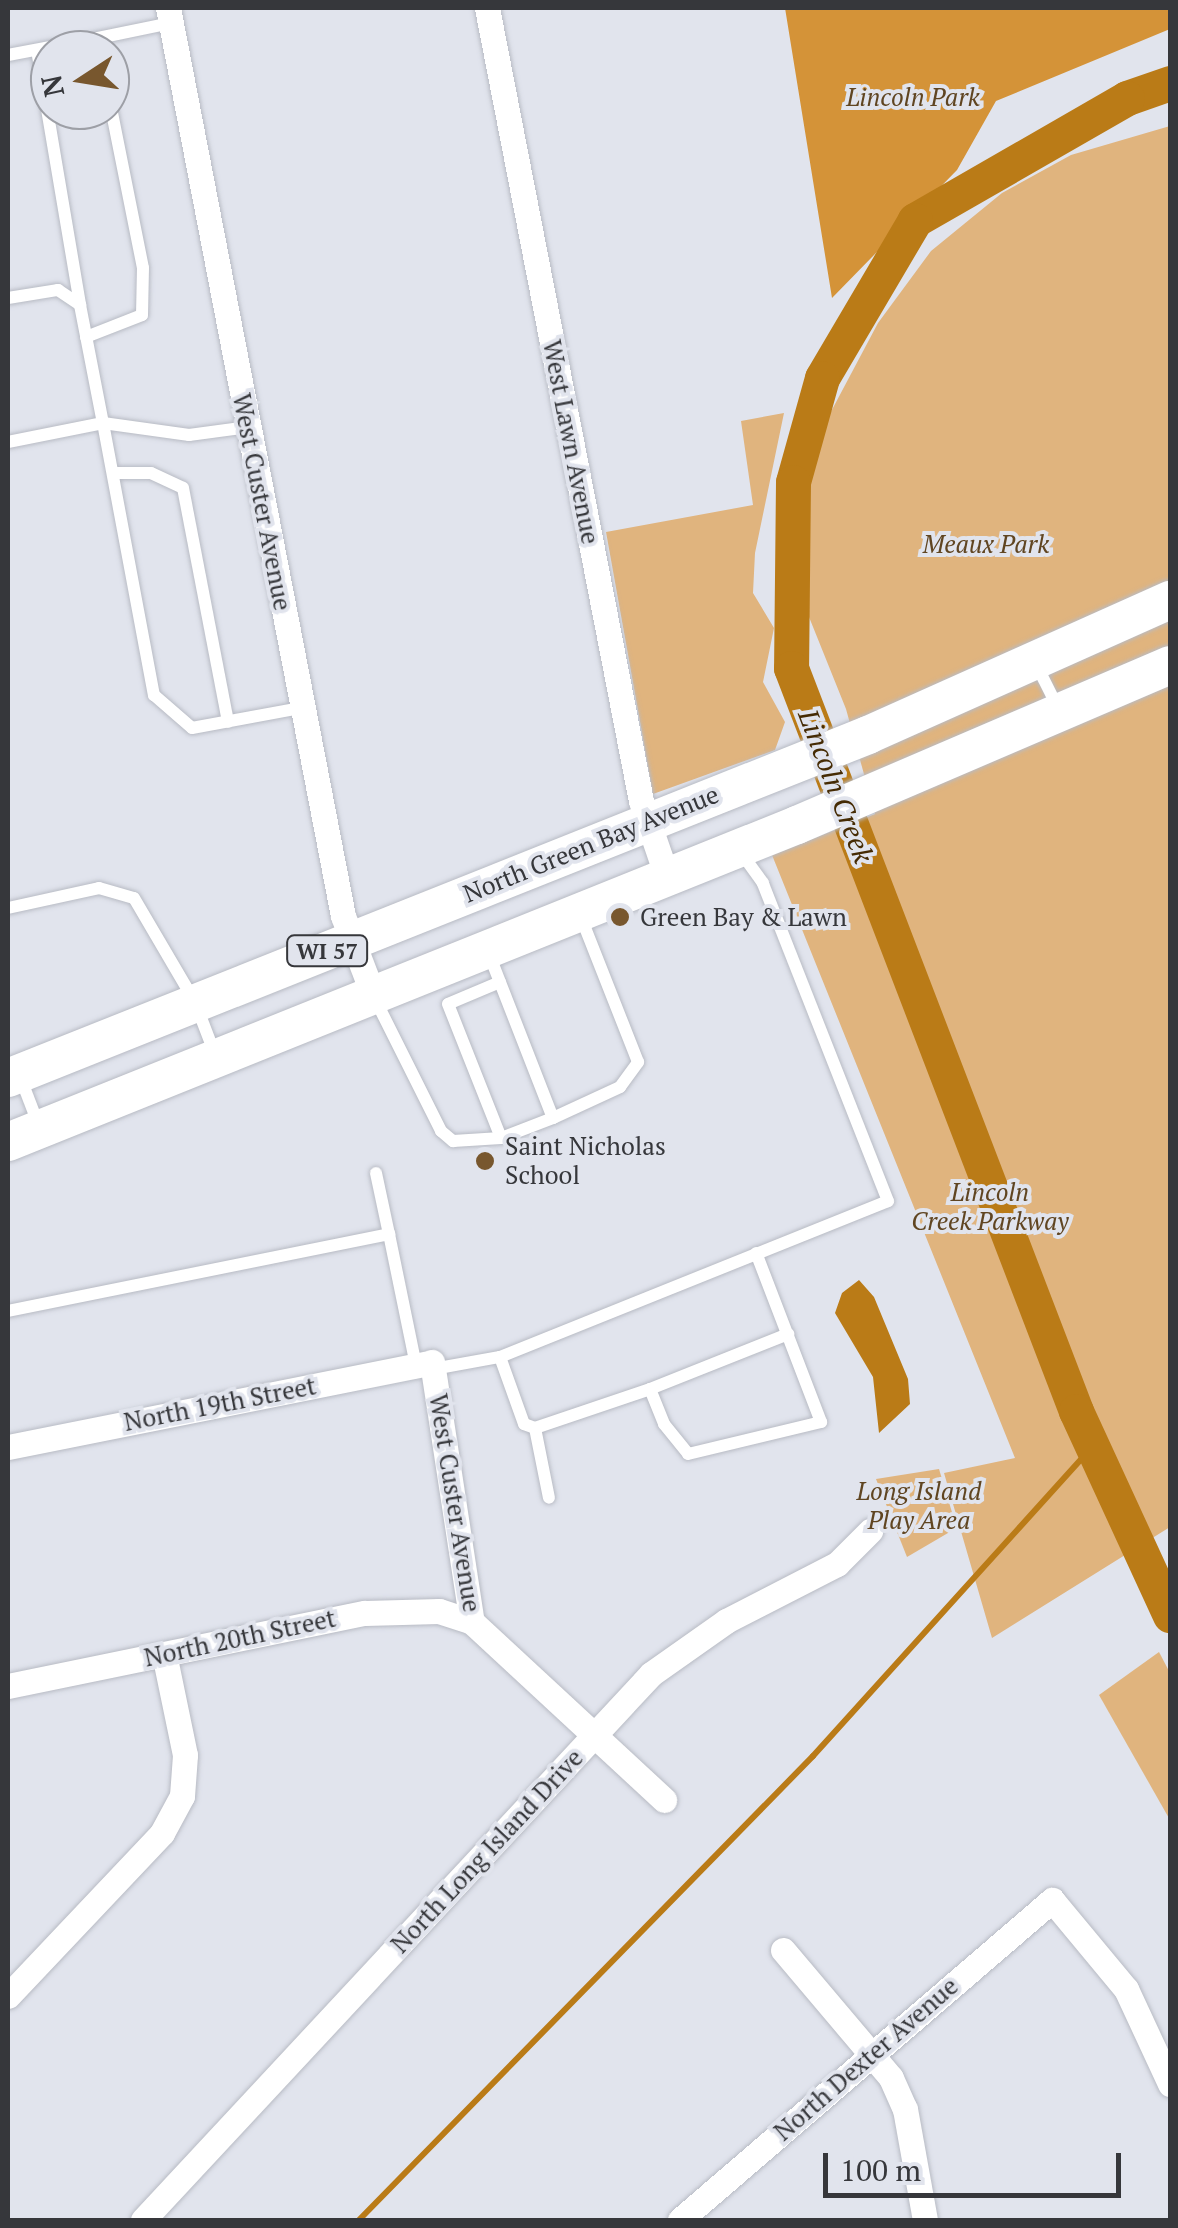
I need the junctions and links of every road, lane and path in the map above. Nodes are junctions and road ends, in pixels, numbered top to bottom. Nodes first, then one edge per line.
1 (488, 8) edge
2 (170, 15) edge
3 (130, 31) edge
4 (50, 130) edge
5 (116, 130) edge
6 (8, 298) edge
7 (80, 305) junction
8 (86, 336) junction
9 (104, 424) junction
10 (248, 428) junction
11 (8, 442) edge
12 (113, 473) junction
13 (1170, 600) edge
14 (1034, 661) junction
15 (1170, 665) edge
16 (300, 708) junction
17 (1060, 712) junction
18 (228, 722) junction
19 (770, 774) junction
20 (644, 820) junction
21 (736, 847) junction
22 (666, 874) junction
23 (8, 908) edge
24 (578, 909) junction
25 (351, 942) junction
26 (486, 946) junction
27 (500, 982) junction
28 (372, 992) junction
29 (195, 1002) junction
30 (216, 1056) junction
31 (13, 1076) edge
32 (553, 1118) junction
33 (24, 1135) edge
34 (501, 1138) junction
35 (376, 1174) dead end
36 (390, 1234) junction
37 (756, 1252) junction
38 (8, 1311) edge
39 (788, 1334) junction
40 (500, 1357) junction
41 (427, 1366) junction
42 (650, 1389) junction
43 (535, 1428) junction
44 (8, 1447) edge
45 (550, 1498) dead end
46 (870, 1531) dead end
47 (472, 1622) junction
48 (164, 1654) junction
49 (8, 1686) edge
50 (592, 1738) junction
51 (664, 1800) dead end
52 (783, 1950) dead end
53 (8, 1996) edge
54 (871, 2054) junction
55 (1170, 2084) edge
56 (143, 2220) edge
57 (680, 2220) edge
58 (926, 2220) edge

1 - 20 street, West Lawn Avenue
2 - 3 lane
2 - 10 street, West Custer Avenue
4 - 7 lane
5 - 8 lane
6 - 7 lane
7 - 8 lane
8 - 9 lane
9 - 10 lane
9 - 11 lane
9 - 12 lane
10 - 16 street, West Custer Avenue
12 - 18 lane
12 - 18 lane
13 - 14 main road, North Green Bay Avenue / WI 57
14 - 17 lane
14 - 19 main road, North Green Bay Avenue / WI 57
15 - 17 main road, WI 57
16 - 18 lane
16 - 25 street, West Custer Avenue
17 - 21 main road, WI 57
19 - 20 main road, North Green Bay Avenue / WI 57
19 - 21 main road
20 - 22 street, West Lawn Avenue
20 - 25 main road, North Green Bay Avenue / WI 57
21 - 22 main road, WI 57
21 - 37 lane
22 - 24 main road, WI 57
23 - 29 lane
24 - 26 main road, WI 57
24 - 32 lane
25 - 28 street, West Custer Avenue
25 - 29 main road, North Green Bay Avenue / WI 57
26 - 27 lane
26 - 28 main road, WI 57
27 - 32 lane
27 - 34 lane
28 - 30 main road, WI 57
28 - 34 lane
29 - 30 lane
29 - 31 main road, North Green Bay Avenue / WI 57
30 - 33 main road, WI 57
31 - 33 lane
32 - 34 lane
35 - 36 lane
36 - 38 lane
36 - 41 lane
37 - 39 lane
37 - 40 lane
39 - 42 lane
39 - 42 lane
40 - 41 lane
40 - 43 lane
41 - 44 street, North 19th Street
41 - 47 street, West Custer Avenue
42 - 43 lane
43 - 45 lane
46 - 50 street, North Long Island Drive
47 - 48 street, North 20th Street
47 - 50 street, West Custer Avenue
48 - 49 street, North 20th Street
48 - 53 street
50 - 51 street, West Custer Avenue
50 - 56 street, North Long Island Drive
52 - 54 street
54 - 55 street, North Dexter Avenue
54 - 57 street, North Dexter Avenue
54 - 58 street

